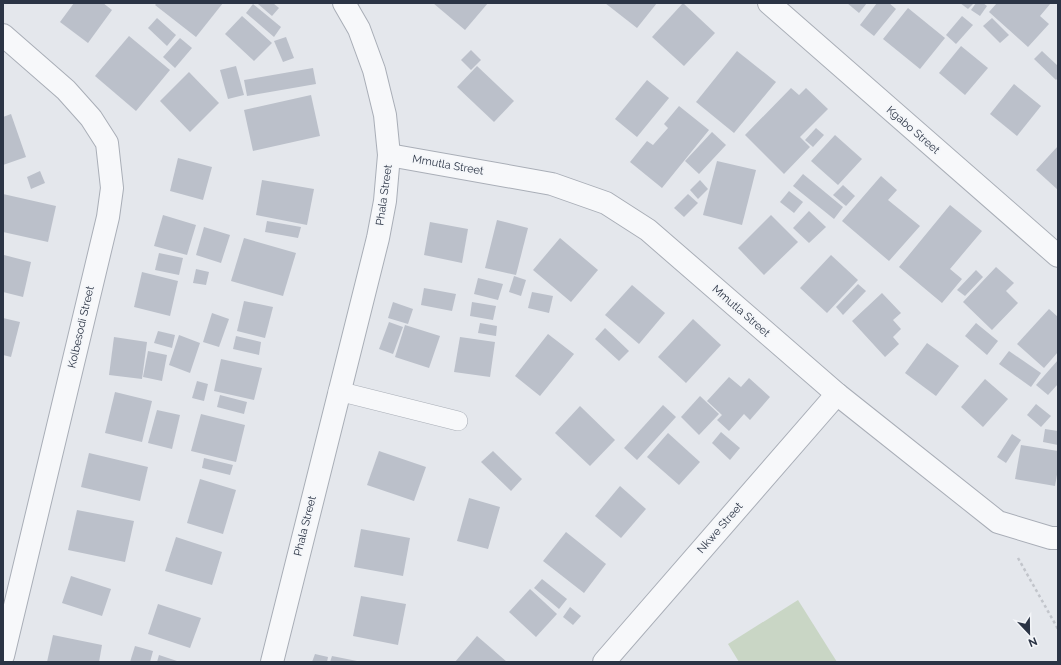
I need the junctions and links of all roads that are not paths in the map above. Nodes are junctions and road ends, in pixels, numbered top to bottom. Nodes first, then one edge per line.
1 (344, 3) edge
2 (768, 3) edge
3 (3, 35) edge
4 (389, 155) junction
5 (1058, 256) edge
6 (338, 391) junction
7 (837, 394) junction
8 (458, 421) dead end
9 (1058, 538) edge
10 (3, 656) edge
11 (272, 662) edge
12 (604, 662) edge

1 - 4 street, Phala Street
2 - 5 street, Kgabo Street
3 - 10 street, Kolbesodi Street
4 - 6 street, Phala Street
4 - 7 street, Mmutla Street
6 - 8 lane
6 - 11 street, Phala Street
7 - 9 street, Mmutla Street
7 - 12 street, Nkwe Street

